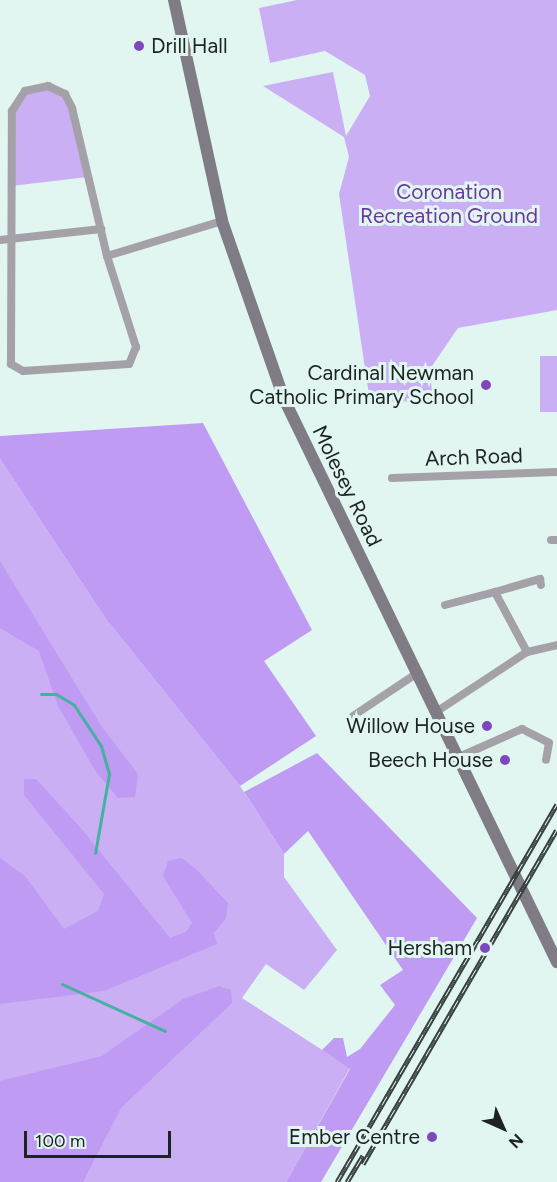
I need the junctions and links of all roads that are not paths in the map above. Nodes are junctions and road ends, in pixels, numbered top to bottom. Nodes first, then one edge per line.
1 (174, 0) edge
2 (222, 221) junction
3 (101, 229) junction
4 (11, 237) junction
5 (0, 240) edge
6 (107, 256) junction
7 (557, 471) edge
8 (392, 478) dead end
9 (542, 585) dead end
10 (495, 592) junction
11 (445, 605) dead end
12 (557, 645) edge
13 (526, 652) junction
14 (419, 672) junction
15 (439, 710) junction
16 (353, 716) dead end
17 (461, 756) junction
18 (546, 760) dead end
19 (557, 962) edge

1 - 2 street, Molesey Road
2 - 6 street
2 - 14 street, Molesey Road
3 - 4 street
3 - 4 street
3 - 6 street
4 - 5 street
4 - 6 street
7 - 8 street, Arch Road
9 - 10 street
10 - 11 street
10 - 13 street
12 - 13 street
13 - 15 street
14 - 15 street, Molesey Road
14 - 16 street
15 - 17 street, Molesey Road
17 - 18 street
17 - 19 street, Molesey Road

